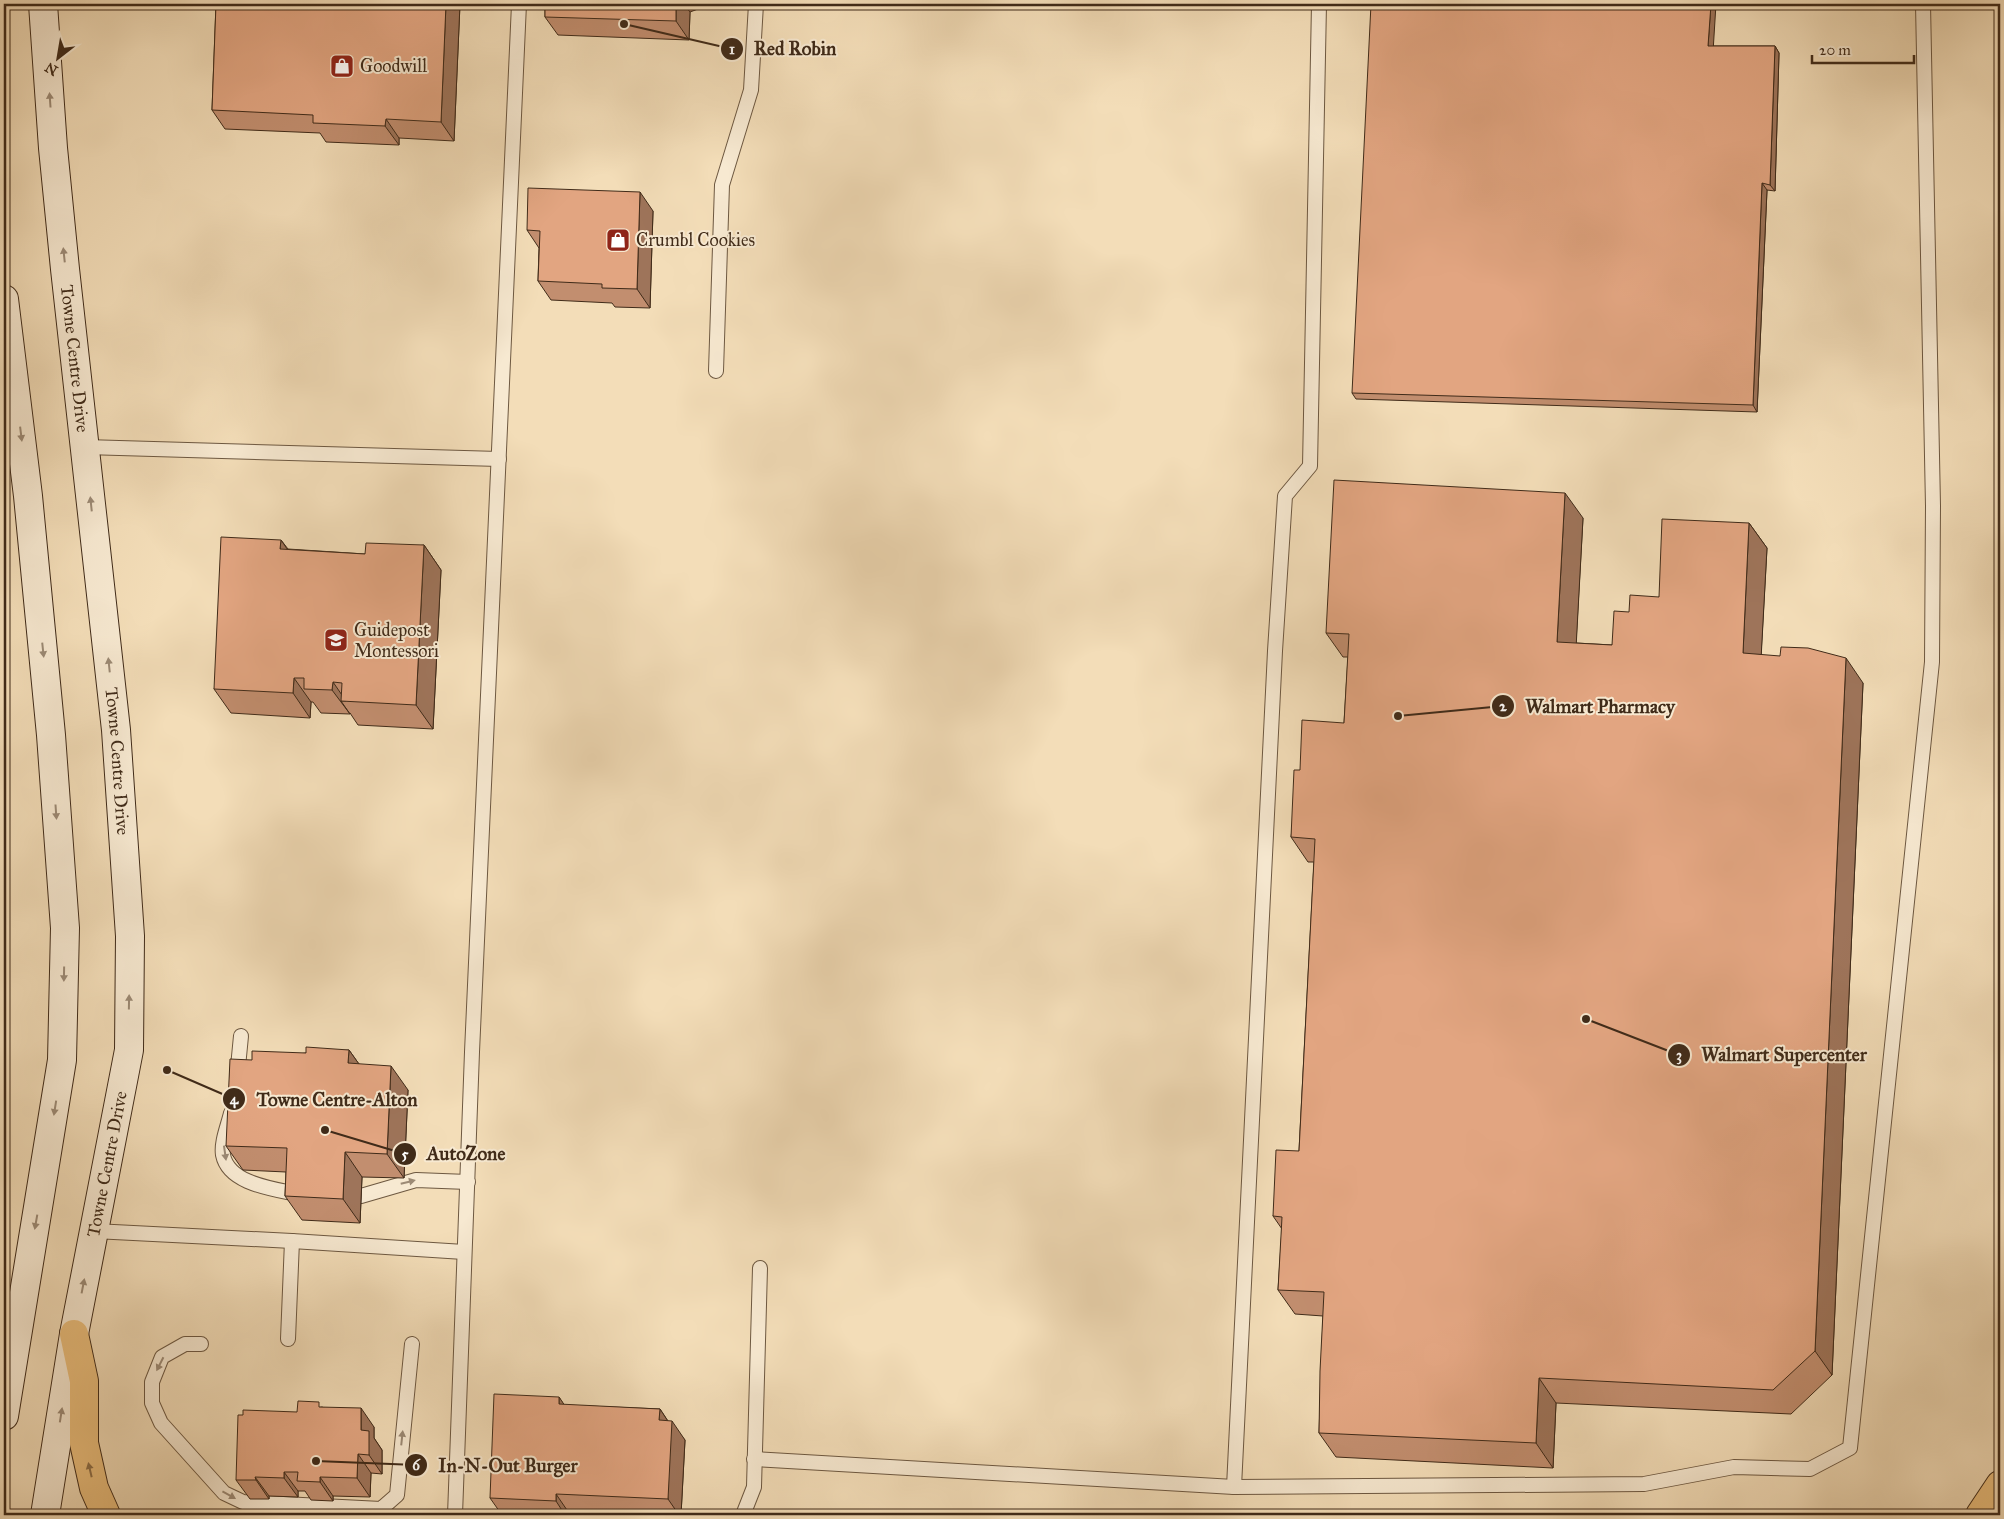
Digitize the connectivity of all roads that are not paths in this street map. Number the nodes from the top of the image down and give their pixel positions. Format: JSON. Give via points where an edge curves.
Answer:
{"nodes":[{"id":1,"x":43,"y":4,"type":"edge"},
{"id":2,"x":519,"y":4,"type":"edge"},
{"id":3,"x":756,"y":4,"type":"edge"},
{"id":4,"x":1319,"y":4,"type":"edge"},
{"id":5,"x":1923,"y":4,"type":"edge"},
{"id":6,"x":4,"y":299,"type":"edge"},
{"id":7,"x":716,"y":371,"type":"dead end"},
{"id":8,"x":85,"y":447,"type":"junction"},
{"id":9,"x":499,"y":459,"type":"junction"},
{"id":10,"x":241,"y":1036,"type":"dead end"},
{"id":11,"x":468,"y":1182,"type":"junction"},
{"id":12,"x":303,"y":1196,"type":"edge"},
{"id":13,"x":361,"y":1196,"type":"dead end"},
{"id":14,"x":94,"y":1231,"type":"junction"},
{"id":15,"x":292,"y":1240,"type":"junction"},
{"id":16,"x":464,"y":1252,"type":"junction"},
{"id":17,"x":760,"y":1268,"type":"dead end"},
{"id":18,"x":74,"y":1334,"type":"junction"},
{"id":19,"x":288,"y":1338,"type":"dead end"},
{"id":20,"x":200,"y":1344,"type":"dead end"},
{"id":21,"x":412,"y":1344,"type":"dead end"},
{"id":22,"x":4,"y":1416,"type":"edge"},
{"id":23,"x":754,"y":1459,"type":"junction"},
{"id":24,"x":2000,"y":1484,"type":"edge"},
{"id":25,"x":1234,"y":1487,"type":"junction"},
{"id":26,"x":45,"y":1515,"type":"edge"},
{"id":27,"x":106,"y":1515,"type":"edge"},
{"id":28,"x":455,"y":1515,"type":"edge"},
{"id":29,"x":744,"y":1515,"type":"edge"},
{"id":30,"x":1980,"y":1515,"type":"edge"}],
"edges":[{"from":8,"to":1,"type":"main road","name":"Towne Centre Drive","one_way":true,"via":[[55,167]]},
{"from":2,"to":9,"type":"lane"},
{"from":3,"to":7,"type":"lane","via":[[751,90],[722,185]]},
{"from":4,"to":25,"type":"lane","via":[[1310,466],[1285,496],[1283,514]]},
{"from":5,"to":25,"type":"lane","via":[[1933,496],[1932,662],[1850,1448],[1810,1469],[1734,1467],[1644,1484]]},
{"from":6,"to":22,"type":"main road","one_way":true,"via":[[28,496],[51,735],[65,928],[62,1060]]},
{"from":8,"to":9,"type":"lane"},
{"from":14,"to":8,"type":"main road","name":"Towne Centre Drive","one_way":true,"via":[[129,1050],[130,936],[116,730]]},
{"from":9,"to":11,"type":"lane"},
{"from":10,"to":12,"type":"lane","one_way":true,"via":[[235,1096],[224,1142],[224,1155],[230,1171],[242,1180]]},
{"from":13,"to":11,"type":"lane","one_way":true,"via":[[416,1180]]},
{"from":11,"to":16,"type":"lane"},
{"from":14,"to":15,"type":"lane"},
{"from":18,"to":14,"type":"main road","name":"Towne Centre Drive","one_way":true},
{"from":15,"to":16,"type":"lane"},
{"from":15,"to":19,"type":"lane"},
{"from":16,"to":28,"type":"lane"},
{"from":17,"to":23,"type":"lane"},
{"from":26,"to":18,"type":"main road","name":"Towne Centre Drive","one_way":true},
{"from":27,"to":18,"type":"main road","one_way":true,"via":[[94,1488],[84,1443],[84,1381]]},
{"from":20,"to":21,"type":"lane","one_way":true,"via":[[185,1344],[162,1357],[152,1382],[152,1403],[160,1424],[224,1494],[243,1502],[381,1509],[397,1495]]},
{"from":23,"to":25,"type":"lane"},
{"from":23,"to":29,"type":"lane","via":[[754,1487]]},
{"from":24,"to":30,"type":"main road"}]}
